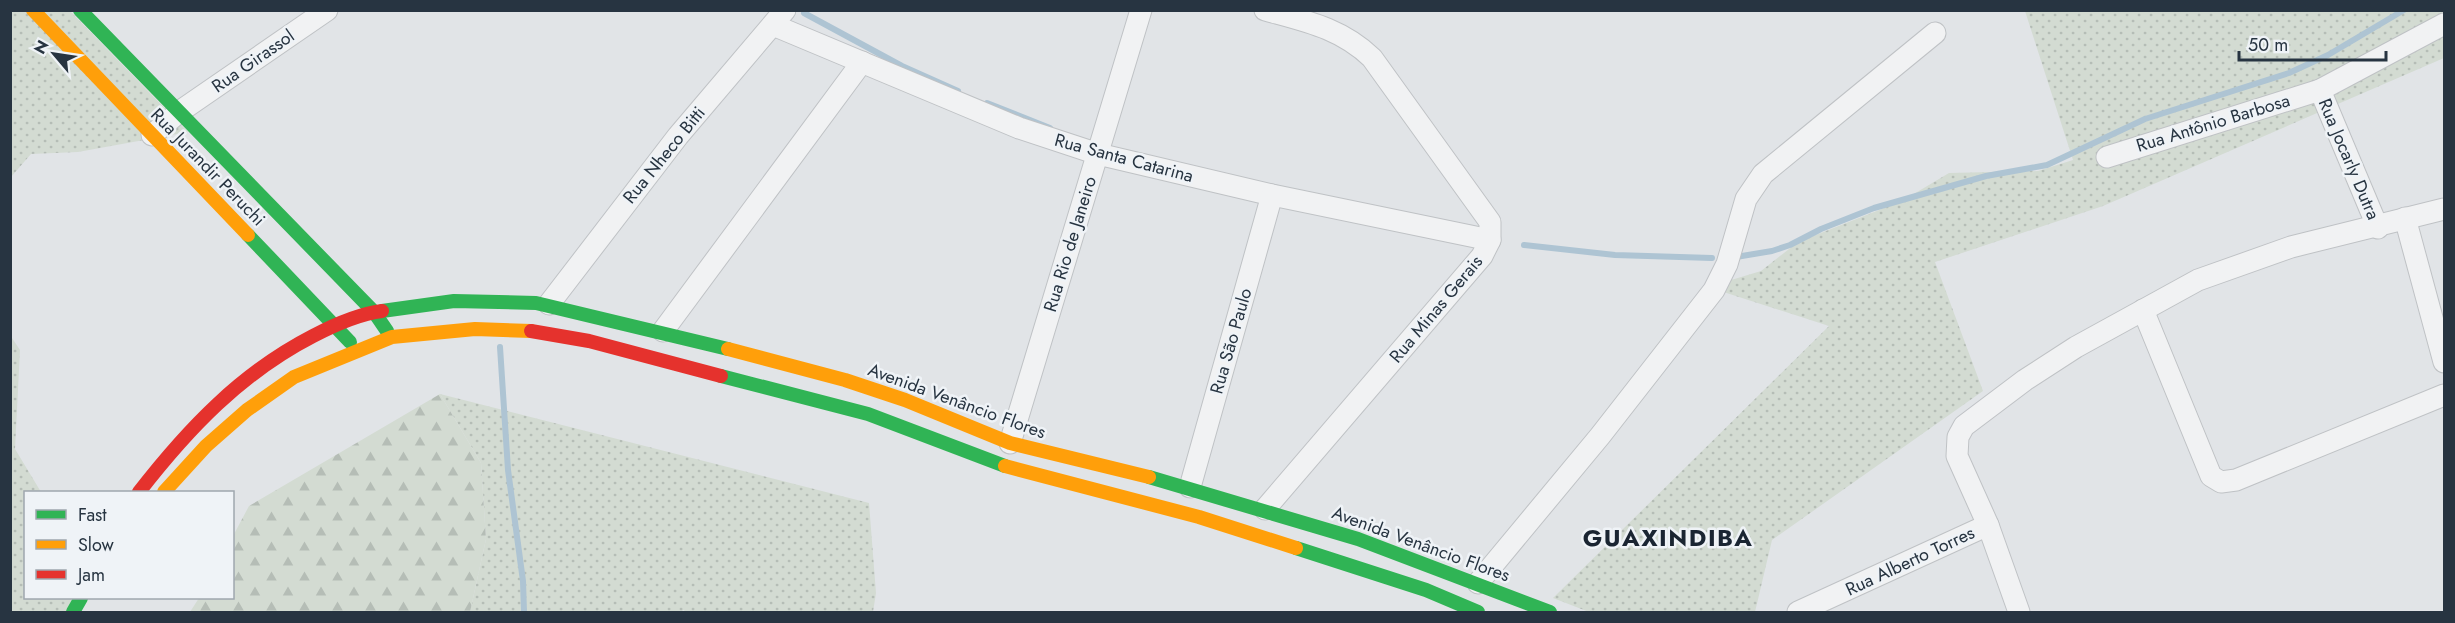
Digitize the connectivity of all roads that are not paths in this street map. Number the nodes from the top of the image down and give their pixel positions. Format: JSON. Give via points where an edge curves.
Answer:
{"nodes":[{"id":1,"x":33,"y":10,"type":"edge"},
{"id":2,"x":80,"y":10,"type":"edge"},
{"id":3,"x":327,"y":10,"type":"edge"},
{"id":4,"x":1141,"y":10,"type":"edge"},
{"id":5,"x":1265,"y":10,"type":"edge"},
{"id":6,"x":779,"y":18,"type":"edge"},
{"id":7,"x":2445,"y":24,"type":"edge"},
{"id":8,"x":1935,"y":33,"type":"dead end"},
{"id":9,"x":862,"y":62,"type":"junction"},
{"id":10,"x":2320,"y":90,"type":"junction"},
{"id":11,"x":179,"y":112,"type":"junction"},
{"id":12,"x":152,"y":135,"type":"junction"},
{"id":13,"x":1098,"y":154,"type":"junction"},
{"id":14,"x":2107,"y":157,"type":"dead end"},
{"id":15,"x":1272,"y":195,"type":"junction"},
{"id":16,"x":2445,"y":209,"type":"edge"},
{"id":17,"x":2405,"y":218,"type":"junction"},
{"id":18,"x":2378,"y":228,"type":"junction"},
{"id":19,"x":1490,"y":240,"type":"junction"},
{"id":20,"x":549,"y":304,"type":"junction"},
{"id":21,"x":2143,"y":310,"type":"junction"},
{"id":22,"x":374,"y":312,"type":"junction"},
{"id":23,"x":335,"y":325,"type":"junction"},
{"id":24,"x":663,"y":331,"type":"junction"},
{"id":25,"x":392,"y":337,"type":"junction"},
{"id":26,"x":356,"y":350,"type":"junction"},
{"id":27,"x":2445,"y":362,"type":"edge"},
{"id":28,"x":2445,"y":395,"type":"edge"},
{"id":29,"x":1010,"y":443,"type":"junction"},
{"id":30,"x":1190,"y":488,"type":"junction"},
{"id":31,"x":141,"y":491,"type":"edge"},
{"id":32,"x":165,"y":491,"type":"edge"},
{"id":33,"x":1265,"y":509,"type":"junction"},
{"id":34,"x":1988,"y":525,"type":"junction"},
{"id":35,"x":1478,"y":582,"type":"junction"},
{"id":36,"x":1478,"y":612,"type":"edge"},
{"id":37,"x":1551,"y":612,"type":"edge"},
{"id":38,"x":1798,"y":612,"type":"edge"},
{"id":39,"x":2019,"y":612,"type":"edge"}],
"edges":[{"from":1,"to":12,"type":"main road","name":"Rua Jurandir Peruchi"},
{"from":2,"to":11,"type":"main road","name":"Rua Jurandir Peruchi"},
{"from":3,"to":11,"type":"street","name":"Rua Girassol"},
{"from":4,"to":13,"type":"street","name":"Rua Rio de Janeiro"},
{"from":5,"to":19,"type":"street","name":"Rua Minas Gerais","via":[[1342,34],[1372,58],[1490,222]]},
{"from":6,"to":9,"type":"street","name":"Rua Santa Catarina"},
{"from":6,"to":20,"type":"street","name":"Rua Nheco Bitti","via":[[678,136]]},
{"from":7,"to":10,"type":"street","name":"Rua Antônio Barbosa"},
{"from":8,"to":35,"type":"street","via":[[1763,174],[1746,199],[1727,264],[1710,296]]},
{"from":9,"to":13,"type":"street","name":"Rua Santa Catarina","via":[[1019,128]]},
{"from":9,"to":24,"type":"street"},
{"from":10,"to":14,"type":"street","name":"Rua Antônio Barbosa"},
{"from":10,"to":18,"type":"street","name":"Rua Jocarly Dutra"},
{"from":11,"to":12,"type":"street","name":"Rua Girassol"},
{"from":11,"to":22,"type":"main road","name":"Rua Jurandir Peruchi"},
{"from":12,"to":23,"type":"main road","name":"Rua Jurandir Peruchi"},
{"from":13,"to":15,"type":"street","name":"Rua Santa Catarina"},
{"from":13,"to":29,"type":"street","name":"Rua Rio de Janeiro"},
{"from":15,"to":19,"type":"street","name":"Rua Santa Catarina"},
{"from":15,"to":30,"type":"street","name":"Rua São Paulo"},
{"from":16,"to":17,"type":"street"},
{"from":17,"to":18,"type":"street"},
{"from":17,"to":27,"type":"street"},
{"from":18,"to":21,"type":"street","via":[[2249,260],[2198,280]]},
{"from":19,"to":33,"type":"street","name":"Rua Minas Gerais","via":[[1454,291]]},
{"from":20,"to":22,"type":"main road","name":"Avenida Venâncio Flores","via":[[454,301]]},
{"from":20,"to":24,"type":"main road","name":"Avenida Venâncio Flores"},
{"from":21,"to":28,"type":"street","via":[[2211,476],[2222,482],[2236,480]]},
{"from":21,"to":34,"type":"street","via":[[2025,380],[1964,426],[1958,437],[1957,456]]},
{"from":22,"to":23,"type":"main road","name":"Avenida Venâncio Flores"},
{"from":22,"to":25,"type":"main road","name":"Rua Jurandir Peruchi"},
{"from":23,"to":26,"type":"main road","name":"Rua Jurandir Peruchi"},
{"from":23,"to":31,"type":"main road","name":"Avenida Venâncio Flores","via":[[290,348],[240,383],[183,436]]},
{"from":24,"to":29,"type":"main road","name":"Avenida Venâncio Flores","via":[[874,389]]},
{"from":25,"to":26,"type":"main road"},
{"from":25,"to":36,"type":"main road","via":[[468,329],[531,331],[661,359],[868,414],[991,462],[1199,517],[1426,590]]},
{"from":26,"to":32,"type":"main road","via":[[294,377],[247,410],[206,446]]},
{"from":29,"to":30,"type":"main road","name":"Avenida Venâncio Flores"},
{"from":30,"to":33,"type":"main road","name":"Avenida Venâncio Flores"},
{"from":33,"to":35,"type":"main road","name":"Avenida Venâncio Flores"},
{"from":34,"to":38,"type":"street","name":"Rua Alberto Torres"},
{"from":34,"to":39,"type":"street"},
{"from":35,"to":37,"type":"main road","name":"Avenida Venâncio Flores"}]}
